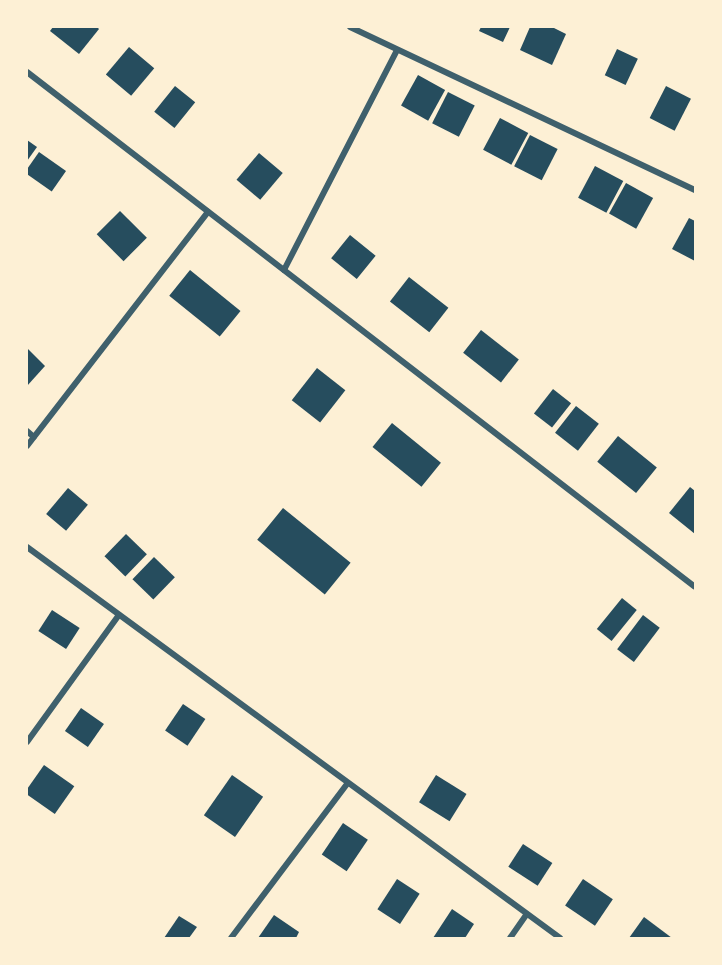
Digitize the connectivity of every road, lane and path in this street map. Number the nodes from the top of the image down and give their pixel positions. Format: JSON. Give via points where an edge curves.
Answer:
{"nodes":[{"id":1,"x":350,"y":27,"type":"edge"},
{"id":2,"x":397,"y":50,"type":"junction"},
{"id":3,"x":27,"y":72,"type":"edge"},
{"id":4,"x":695,"y":190,"type":"edge"},
{"id":5,"x":208,"y":212,"type":"junction"},
{"id":6,"x":284,"y":270,"type":"junction"},
{"id":7,"x":27,"y":431,"type":"edge"},
{"id":8,"x":34,"y":437,"type":"junction"},
{"id":9,"x":27,"y":446,"type":"edge"},
{"id":10,"x":27,"y":547,"type":"edge"},
{"id":11,"x":695,"y":587,"type":"edge"},
{"id":12,"x":119,"y":615,"type":"junction"},
{"id":13,"x":27,"y":742,"type":"edge"},
{"id":14,"x":348,"y":783,"type":"junction"},
{"id":15,"x":527,"y":914,"type":"junction"},
{"id":16,"x":231,"y":938,"type":"edge"},
{"id":17,"x":510,"y":938,"type":"edge"},
{"id":18,"x":560,"y":938,"type":"edge"}],
"edges":[{"from":1,"to":2,"type":"street"},
{"from":2,"to":4,"type":"street"},
{"from":2,"to":6,"type":"street"},
{"from":3,"to":5,"type":"street"},
{"from":5,"to":6,"type":"street"},
{"from":5,"to":8,"type":"street"},
{"from":6,"to":11,"type":"street"},
{"from":7,"to":8,"type":"street"},
{"from":8,"to":9,"type":"street"},
{"from":10,"to":12,"type":"street"},
{"from":12,"to":13,"type":"street"},
{"from":12,"to":14,"type":"street"},
{"from":14,"to":15,"type":"street"},
{"from":14,"to":16,"type":"street"},
{"from":15,"to":17,"type":"street"},
{"from":15,"to":18,"type":"street"}]}
